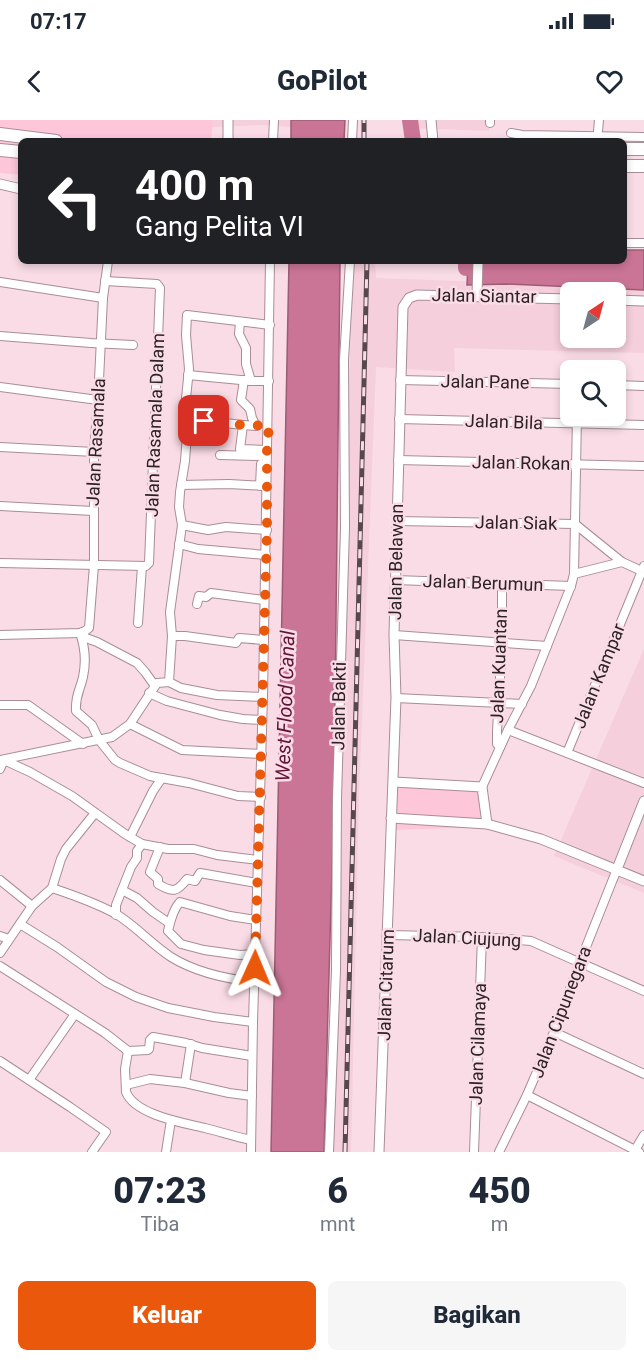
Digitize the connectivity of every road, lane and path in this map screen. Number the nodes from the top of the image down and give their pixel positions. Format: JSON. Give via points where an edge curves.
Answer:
{"nodes":[{"id":1,"x":228,"y":120,"type":"edge"},
{"id":2,"x":274,"y":120,"type":"edge"},
{"id":3,"x":353,"y":120,"type":"edge"},
{"id":4,"x":431,"y":120,"type":"edge"},
{"id":5,"x":599,"y":120,"type":"edge"},
{"id":6,"x":598,"y":131,"type":"dead end"},
{"id":7,"x":511,"y":133,"type":"dead end"},
{"id":8,"x":0,"y":134,"type":"edge"},
{"id":9,"x":228,"y":137,"type":"edge"},
{"id":10,"x":644,"y":137,"type":"edge"},
{"id":11,"x":32,"y":138,"type":"edge"},
{"id":12,"x":273,"y":138,"type":"edge"},
{"id":13,"x":352,"y":138,"type":"edge"},
{"id":14,"x":433,"y":138,"type":"edge"},
{"id":15,"x":627,"y":148,"type":"edge"},
{"id":16,"x":644,"y":149,"type":"edge"},
{"id":17,"x":0,"y":150,"type":"edge"},
{"id":18,"x":18,"y":152,"type":"edge"},
{"id":19,"x":627,"y":166,"type":"edge"},
{"id":20,"x":644,"y":166,"type":"edge"},
{"id":21,"x":0,"y":184,"type":"edge"},
{"id":22,"x":18,"y":188,"type":"edge"},
{"id":23,"x":627,"y":243,"type":"edge"},
{"id":24,"x":644,"y":243,"type":"edge"},
{"id":25,"x":108,"y":264,"type":"edge"},
{"id":26,"x":270,"y":264,"type":"edge"},
{"id":27,"x":350,"y":264,"type":"edge"},
{"id":28,"x":478,"y":264,"type":"edge"},
{"id":29,"x":105,"y":281,"type":"junction"},
{"id":30,"x":0,"y":282,"type":"edge"},
{"id":31,"x":477,"y":294,"type":"junction"},
{"id":32,"x":103,"y":298,"type":"junction"},
{"id":33,"x":560,"y":298,"type":"edge"},
{"id":34,"x":626,"y":300,"type":"edge"},
{"id":35,"x":644,"y":301,"type":"edge"},
{"id":36,"x":403,"y":307,"type":"joint"},
{"id":37,"x":240,"y":322,"type":"junction"},
{"id":38,"x":270,"y":325,"type":"junction"},
{"id":39,"x":0,"y":336,"type":"edge"},
{"id":40,"x":100,"y":343,"type":"junction"},
{"id":41,"x":132,"y":345,"type":"dead end"},
{"id":42,"x":188,"y":375,"type":"junction"},
{"id":43,"x":400,"y":380,"type":"junction"},
{"id":44,"x":247,"y":381,"type":"junction"},
{"id":45,"x":268,"y":381,"type":"junction"},
{"id":46,"x":560,"y":384,"type":"edge"},
{"id":47,"x":626,"y":385,"type":"edge"},
{"id":48,"x":644,"y":386,"type":"edge"},
{"id":49,"x":0,"y":387,"type":"edge"},
{"id":50,"x":98,"y":400,"type":"junction"},
{"id":51,"x":188,"y":419,"type":"junction"},
{"id":52,"x":399,"y":419,"type":"junction"},
{"id":53,"x":560,"y":420,"type":"edge"},
{"id":54,"x":626,"y":424,"type":"edge"},
{"id":55,"x":243,"y":425,"type":"junction"},
{"id":56,"x":644,"y":425,"type":"edge"},
{"id":57,"x":256,"y":426,"type":"junction"},
{"id":58,"x":269,"y":426,"type":"junction"},
{"id":59,"x":577,"y":426,"type":"edge"},
{"id":60,"x":0,"y":447,"type":"edge"},
{"id":61,"x":94,"y":452,"type":"junction"},
{"id":62,"x":263,"y":452,"type":"junction"},
{"id":63,"x":220,"y":455,"type":"dead end"},
{"id":64,"x":398,"y":460,"type":"junction"},
{"id":65,"x":576,"y":465,"type":"junction"},
{"id":66,"x":644,"y":466,"type":"edge"},
{"id":67,"x":181,"y":484,"type":"junction"},
{"id":68,"x":263,"y":486,"type":"junction"},
{"id":69,"x":0,"y":506,"type":"edge"},
{"id":70,"x":93,"y":511,"type":"junction"},
{"id":71,"x":397,"y":521,"type":"junction"},
{"id":72,"x":575,"y":524,"type":"junction"},
{"id":73,"x":182,"y":525,"type":"junction"},
{"id":74,"x":267,"y":530,"type":"junction"},
{"id":75,"x":179,"y":544,"type":"junction"},
{"id":76,"x":266,"y":555,"type":"junction"},
{"id":77,"x":622,"y":562,"type":"junction"},
{"id":78,"x":0,"y":563,"type":"edge"},
{"id":79,"x":94,"y":565,"type":"junction"},
{"id":80,"x":142,"y":566,"type":"junction"},
{"id":81,"x":643,"y":570,"type":"edge"},
{"id":82,"x":574,"y":574,"type":"junction"},
{"id":83,"x":395,"y":580,"type":"junction"},
{"id":84,"x":502,"y":584,"type":"junction"},
{"id":85,"x":571,"y":586,"type":"junction"},
{"id":86,"x":264,"y":600,"type":"junction"},
{"id":87,"x":197,"y":604,"type":"dead end"},
{"id":88,"x":138,"y":624,"type":"dead end"},
{"id":89,"x":81,"y":633,"type":"junction"},
{"id":90,"x":0,"y":635,"type":"edge"},
{"id":91,"x":394,"y":635,"type":"junction"},
{"id":92,"x":172,"y":636,"type":"junction"},
{"id":93,"x":264,"y":640,"type":"junction"},
{"id":94,"x":502,"y":642,"type":"junction"},
{"id":95,"x":547,"y":646,"type":"junction"},
{"id":96,"x":169,"y":682,"type":"junction"},
{"id":97,"x":152,"y":689,"type":"junction"},
{"id":98,"x":263,"y":697,"type":"junction"},
{"id":99,"x":396,"y":698,"type":"junction"},
{"id":100,"x":499,"y":702,"type":"junction"},
{"id":101,"x":522,"y":704,"type":"junction"},
{"id":102,"x":0,"y":705,"type":"edge"},
{"id":103,"x":262,"y":720,"type":"junction"},
{"id":104,"x":130,"y":724,"type":"junction"},
{"id":105,"x":508,"y":730,"type":"junction"},
{"id":106,"x":99,"y":740,"type":"junction"},
{"id":107,"x":83,"y":744,"type":"junction"},
{"id":108,"x":500,"y":747,"type":"junction"},
{"id":109,"x":567,"y":753,"type":"junction"},
{"id":110,"x":262,"y":754,"type":"junction"},
{"id":111,"x":2,"y":760,"type":"edge"},
{"id":112,"x":0,"y":769,"type":"edge"},
{"id":113,"x":162,"y":778,"type":"junction"},
{"id":114,"x":394,"y":782,"type":"junction"},
{"id":115,"x":644,"y":783,"type":"edge"},
{"id":116,"x":482,"y":787,"type":"junction"},
{"id":117,"x":261,"y":797,"type":"junction"},
{"id":118,"x":644,"y":801,"type":"edge"},
{"id":119,"x":95,"y":813,"type":"junction"},
{"id":120,"x":391,"y":818,"type":"junction"},
{"id":121,"x":487,"y":824,"type":"junction"},
{"id":122,"x":130,"y":837,"type":"junction"},
{"id":123,"x":142,"y":844,"type":"junction"},
{"id":124,"x":160,"y":847,"type":"junction"},
{"id":125,"x":258,"y":860,"type":"junction"},
{"id":126,"x":617,"y":869,"type":"junction"},
{"id":127,"x":0,"y":880,"type":"edge"},
{"id":128,"x":644,"y":881,"type":"edge"},
{"id":129,"x":257,"y":883,"type":"junction"},
{"id":130,"x":52,"y":888,"type":"junction"},
{"id":131,"x":122,"y":890,"type":"junction"},
{"id":132,"x":32,"y":906,"type":"junction"},
{"id":133,"x":116,"y":915,"type":"junction"},
{"id":134,"x":256,"y":920,"type":"junction"},
{"id":135,"x":170,"y":923,"type":"junction"},
{"id":136,"x":20,"y":924,"type":"junction"},
{"id":137,"x":387,"y":935,"type":"junction"},
{"id":138,"x":0,"y":936,"type":"edge"},
{"id":139,"x":482,"y":937,"type":"junction"},
{"id":140,"x":9,"y":939,"type":"junction"},
{"id":141,"x":0,"y":953,"type":"edge"},
{"id":142,"x":256,"y":954,"type":"junction"},
{"id":143,"x":580,"y":962,"type":"junction"},
{"id":144,"x":0,"y":966,"type":"edge"},
{"id":145,"x":255,"y":982,"type":"junction"},
{"id":146,"x":644,"y":991,"type":"edge"},
{"id":147,"x":75,"y":1014,"type":"junction"},
{"id":148,"x":253,"y":1022,"type":"junction"},
{"id":149,"x":554,"y":1032,"type":"junction"},
{"id":150,"x":191,"y":1044,"type":"junction"},
{"id":151,"x":128,"y":1051,"type":"junction"},
{"id":152,"x":252,"y":1056,"type":"junction"},
{"id":153,"x":0,"y":1061,"type":"edge"},
{"id":154,"x":644,"y":1074,"type":"edge"},
{"id":155,"x":29,"y":1080,"type":"junction"},
{"id":156,"x":185,"y":1083,"type":"junction"},
{"id":157,"x":126,"y":1085,"type":"junction"},
{"id":158,"x":528,"y":1095,"type":"junction"},
{"id":159,"x":252,"y":1096,"type":"junction"},
{"id":160,"x":171,"y":1120,"type":"junction"},
{"id":161,"x":644,"y":1135,"type":"edge"},
{"id":162,"x":251,"y":1140,"type":"junction"},
{"id":163,"x":637,"y":1151,"type":"edge"},
{"id":164,"x":92,"y":1152,"type":"edge"},
{"id":165,"x":166,"y":1152,"type":"edge"},
{"id":166,"x":251,"y":1152,"type":"edge"},
{"id":167,"x":329,"y":1152,"type":"edge"},
{"id":168,"x":379,"y":1152,"type":"edge"},
{"id":169,"x":474,"y":1152,"type":"edge"},
{"id":170,"x":499,"y":1152,"type":"edge"}],
"edges":[{"from":1,"to":9,"type":"street"},
{"from":2,"to":12,"type":"street"},
{"from":3,"to":13,"type":"street"},
{"from":4,"to":14,"type":"street"},
{"from":5,"to":6,"type":"street"},
{"from":7,"to":10,"type":"street"},
{"from":8,"to":11,"type":"main road"},
{"from":15,"to":16,"type":"main road"},
{"from":17,"to":18,"type":"main road"},
{"from":19,"to":20,"type":"main road"},
{"from":21,"to":22,"type":"street"},
{"from":23,"to":24,"type":"street"},
{"from":25,"to":29,"type":"street","name":"Jalan Rasamala"},
{"from":26,"to":38,"type":"street"},
{"from":27,"to":167,"type":"street","name":"Jalan Bakti","via":[[344,360],[345,528]]},
{"from":28,"to":31,"type":"street"},
{"from":29,"to":32,"type":"street","name":"Jalan Rasamala"},
{"from":29,"to":80,"type":"street","name":"Jalan Rasamala Dalam","via":[[157,284],[160,288],[149,563]]},
{"from":30,"to":32,"type":"street"},
{"from":31,"to":33,"type":"street","name":"Jalan Siantar"},
{"from":31,"to":36,"type":"street","name":"Jalan Siantar","via":[[417,295]]},
{"from":32,"to":40,"type":"street","name":"Jalan Rasamala"},
{"from":34,"to":35,"type":"street"},
{"from":36,"to":43,"type":"street","name":"Jalan Belawan"},
{"from":37,"to":38,"type":"street"},
{"from":37,"to":42,"type":"street","via":[[187,315]]},
{"from":37,"to":44,"type":"street"},
{"from":38,"to":45,"type":"street"},
{"from":39,"to":40,"type":"street"},
{"from":40,"to":41,"type":"street"},
{"from":40,"to":50,"type":"street","name":"Jalan Rasamala"},
{"from":42,"to":44,"type":"street"},
{"from":42,"to":51,"type":"street","via":[[185,409],[193,411]]},
{"from":43,"to":46,"type":"street","name":"Jalan Pane"},
{"from":43,"to":52,"type":"street","name":"Jalan Belawan"},
{"from":44,"to":45,"type":"street"},
{"from":44,"to":57,"type":"street","via":[[242,400]]},
{"from":45,"to":58,"type":"street"},
{"from":47,"to":48,"type":"street"},
{"from":49,"to":50,"type":"street"},
{"from":50,"to":61,"type":"street","name":"Jalan Rasamala"},
{"from":51,"to":55,"type":"street"},
{"from":51,"to":67,"type":"street"},
{"from":52,"to":53,"type":"street","name":"Jalan Bila"},
{"from":52,"to":64,"type":"street","name":"Jalan Belawan"},
{"from":54,"to":56,"type":"street","name":"Jalan Bila"},
{"from":55,"to":57,"type":"street"},
{"from":55,"to":62,"type":"street","via":[[240,449]]},
{"from":57,"to":58,"type":"street"},
{"from":58,"to":62,"type":"street"},
{"from":59,"to":65,"type":"street"},
{"from":60,"to":61,"type":"street"},
{"from":61,"to":70,"type":"street","name":"Jalan Rasamala"},
{"from":62,"to":63,"type":"street"},
{"from":62,"to":68,"type":"street"},
{"from":64,"to":65,"type":"street","name":"Jalan Rokan"},
{"from":64,"to":71,"type":"street","name":"Jalan Belawan"},
{"from":65,"to":66,"type":"street","name":"Jalan Rokan"},
{"from":65,"to":72,"type":"street"},
{"from":67,"to":68,"type":"street"},
{"from":67,"to":73,"type":"street"},
{"from":68,"to":74,"type":"street"},
{"from":69,"to":70,"type":"street"},
{"from":70,"to":79,"type":"street","name":"Jalan Rasamala"},
{"from":71,"to":72,"type":"street","name":"Jalan Siak"},
{"from":71,"to":83,"type":"street","name":"Jalan Belawan"},
{"from":72,"to":77,"type":"street","name":"Jalan Siak"},
{"from":72,"to":82,"type":"street"},
{"from":73,"to":74,"type":"street","via":[[208,530]]},
{"from":73,"to":75,"type":"street"},
{"from":74,"to":76,"type":"street"},
{"from":75,"to":76,"type":"street"},
{"from":75,"to":92,"type":"street","via":[[170,612]]},
{"from":76,"to":86,"type":"street"},
{"from":77,"to":81,"type":"street","name":"Jalan Siak"},
{"from":77,"to":82,"type":"street"},
{"from":78,"to":79,"type":"street"},
{"from":79,"to":80,"type":"street"},
{"from":79,"to":89,"type":"street","name":"Jalan Rasamala","via":[[90,623]]},
{"from":80,"to":88,"type":"street"},
{"from":81,"to":109,"type":"street","name":"Jalan Kampar"},
{"from":82,"to":85,"type":"street"},
{"from":83,"to":84,"type":"street","name":"Jalan Berumun"},
{"from":83,"to":91,"type":"street","name":"Jalan Belawan"},
{"from":84,"to":85,"type":"street","name":"Jalan Berumun"},
{"from":84,"to":94,"type":"street","name":"Jalan Kuantan"},
{"from":85,"to":95,"type":"street"},
{"from":86,"to":87,"type":"street","via":[[211,593],[199,596]]},
{"from":86,"to":93,"type":"street"},
{"from":89,"to":90,"type":"street"},
{"from":89,"to":97,"type":"street","via":[[136,663]]},
{"from":89,"to":106,"type":"street","via":[[83,677],[76,696],[76,711],[92,725]]},
{"from":91,"to":94,"type":"street"},
{"from":91,"to":99,"type":"street","name":"Jalan Belawan"},
{"from":92,"to":93,"type":"street","via":[[236,643],[239,638]]},
{"from":92,"to":96,"type":"street"},
{"from":93,"to":98,"type":"street"},
{"from":94,"to":95,"type":"street"},
{"from":94,"to":100,"type":"street","name":"Jalan Kuantan"},
{"from":95,"to":101,"type":"street"},
{"from":96,"to":97,"type":"street","via":[[158,682]]},
{"from":96,"to":98,"type":"street","via":[[218,695]]},
{"from":97,"to":103,"type":"street","via":[[166,701],[220,715]]},
{"from":97,"to":104,"type":"street"},
{"from":98,"to":103,"type":"street"},
{"from":99,"to":100,"type":"street"},
{"from":99,"to":114,"type":"street","name":"Jalan Belawan"},
{"from":100,"to":101,"type":"street"},
{"from":100,"to":108,"type":"street","name":"Jalan Kuantan"},
{"from":101,"to":105,"type":"street"},
{"from":102,"to":107,"type":"street","via":[[28,705]]},
{"from":103,"to":110,"type":"street"},
{"from":104,"to":106,"type":"street","via":[[112,737]]},
{"from":104,"to":110,"type":"street","via":[[182,750]]},
{"from":105,"to":108,"type":"street"},
{"from":105,"to":109,"type":"street"},
{"from":106,"to":107,"type":"street"},
{"from":106,"to":113,"type":"street","via":[[115,760]]},
{"from":107,"to":111,"type":"street"},
{"from":108,"to":116,"type":"street"},
{"from":109,"to":115,"type":"street"},
{"from":110,"to":117,"type":"street"},
{"from":111,"to":112,"type":"street"},
{"from":111,"to":119,"type":"street","via":[[54,785]]},
{"from":113,"to":117,"type":"street","via":[[238,796]]},
{"from":113,"to":122,"type":"street"},
{"from":114,"to":116,"type":"street"},
{"from":114,"to":120,"type":"street","name":"Jalan Belawan"},
{"from":116,"to":121,"type":"street"},
{"from":117,"to":125,"type":"street"},
{"from":118,"to":126,"type":"street"},
{"from":119,"to":122,"type":"street"},
{"from":119,"to":130,"type":"street","via":[[66,849]]},
{"from":120,"to":121,"type":"street"},
{"from":120,"to":137,"type":"street","name":"Jalan Citarum"},
{"from":121,"to":126,"type":"street","via":[[541,839]]},
{"from":122,"to":123,"type":"street"},
{"from":123,"to":124,"type":"street"},
{"from":123,"to":131,"type":"street"},
{"from":124,"to":125,"type":"street"},
{"from":124,"to":129,"type":"street","via":[[150,872],[168,890],[180,888],[200,873]]},
{"from":125,"to":129,"type":"street"},
{"from":126,"to":128,"type":"street"},
{"from":126,"to":143,"type":"street","name":"Jalan Cipunegara"},
{"from":127,"to":132,"type":"street"},
{"from":129,"to":134,"type":"street"},
{"from":130,"to":132,"type":"street"},
{"from":130,"to":133,"type":"street"},
{"from":131,"to":133,"type":"street"},
{"from":131,"to":135,"type":"street"},
{"from":132,"to":136,"type":"street"},
{"from":133,"to":145,"type":"street","via":[[171,957],[219,976]]},
{"from":134,"to":135,"type":"street","via":[[180,902]]},
{"from":134,"to":142,"type":"street"},
{"from":135,"to":142,"type":"street","via":[[169,933],[182,944],[224,954]]},
{"from":136,"to":140,"type":"street"},
{"from":136,"to":148,"type":"street","via":[[106,982],[136,997],[168,1008]]},
{"from":137,"to":139,"type":"street","name":"Jalan Ciujung"},
{"from":137,"to":168,"type":"street","name":"Jalan Citarum"},
{"from":138,"to":140,"type":"street"},
{"from":139,"to":143,"type":"street","name":"Jalan Ciujung","via":[[531,941]]},
{"from":139,"to":169,"type":"street","name":"Jalan Cilamaya"},
{"from":140,"to":141,"type":"street"},
{"from":142,"to":145,"type":"street"},
{"from":143,"to":146,"type":"street","name":"Jalan Ciujung"},
{"from":143,"to":149,"type":"street","name":"Jalan Cipunegara"},
{"from":144,"to":147,"type":"street"},
{"from":145,"to":148,"type":"street"},
{"from":147,"to":151,"type":"street"},
{"from":147,"to":155,"type":"street"},
{"from":148,"to":152,"type":"street"},
{"from":149,"to":154,"type":"street"},
{"from":149,"to":158,"type":"street","name":"Jalan Cipunegara"},
{"from":150,"to":151,"type":"street","via":[[153,1037],[148,1050]]},
{"from":150,"to":152,"type":"street"},
{"from":150,"to":156,"type":"street"},
{"from":151,"to":157,"type":"street"},
{"from":152,"to":159,"type":"street"},
{"from":153,"to":155,"type":"street"},
{"from":155,"to":164,"type":"street","via":[[106,1132]]},
{"from":156,"to":157,"type":"street","via":[[150,1079]]},
{"from":156,"to":159,"type":"street"},
{"from":157,"to":160,"type":"street","via":[[127,1096],[133,1103]]},
{"from":158,"to":163,"type":"street"},
{"from":158,"to":170,"type":"street","name":"Jalan Cipunegara"},
{"from":159,"to":162,"type":"street"},
{"from":160,"to":162,"type":"street"},
{"from":160,"to":165,"type":"street"},
{"from":161,"to":163,"type":"street"},
{"from":162,"to":166,"type":"street"}]}
